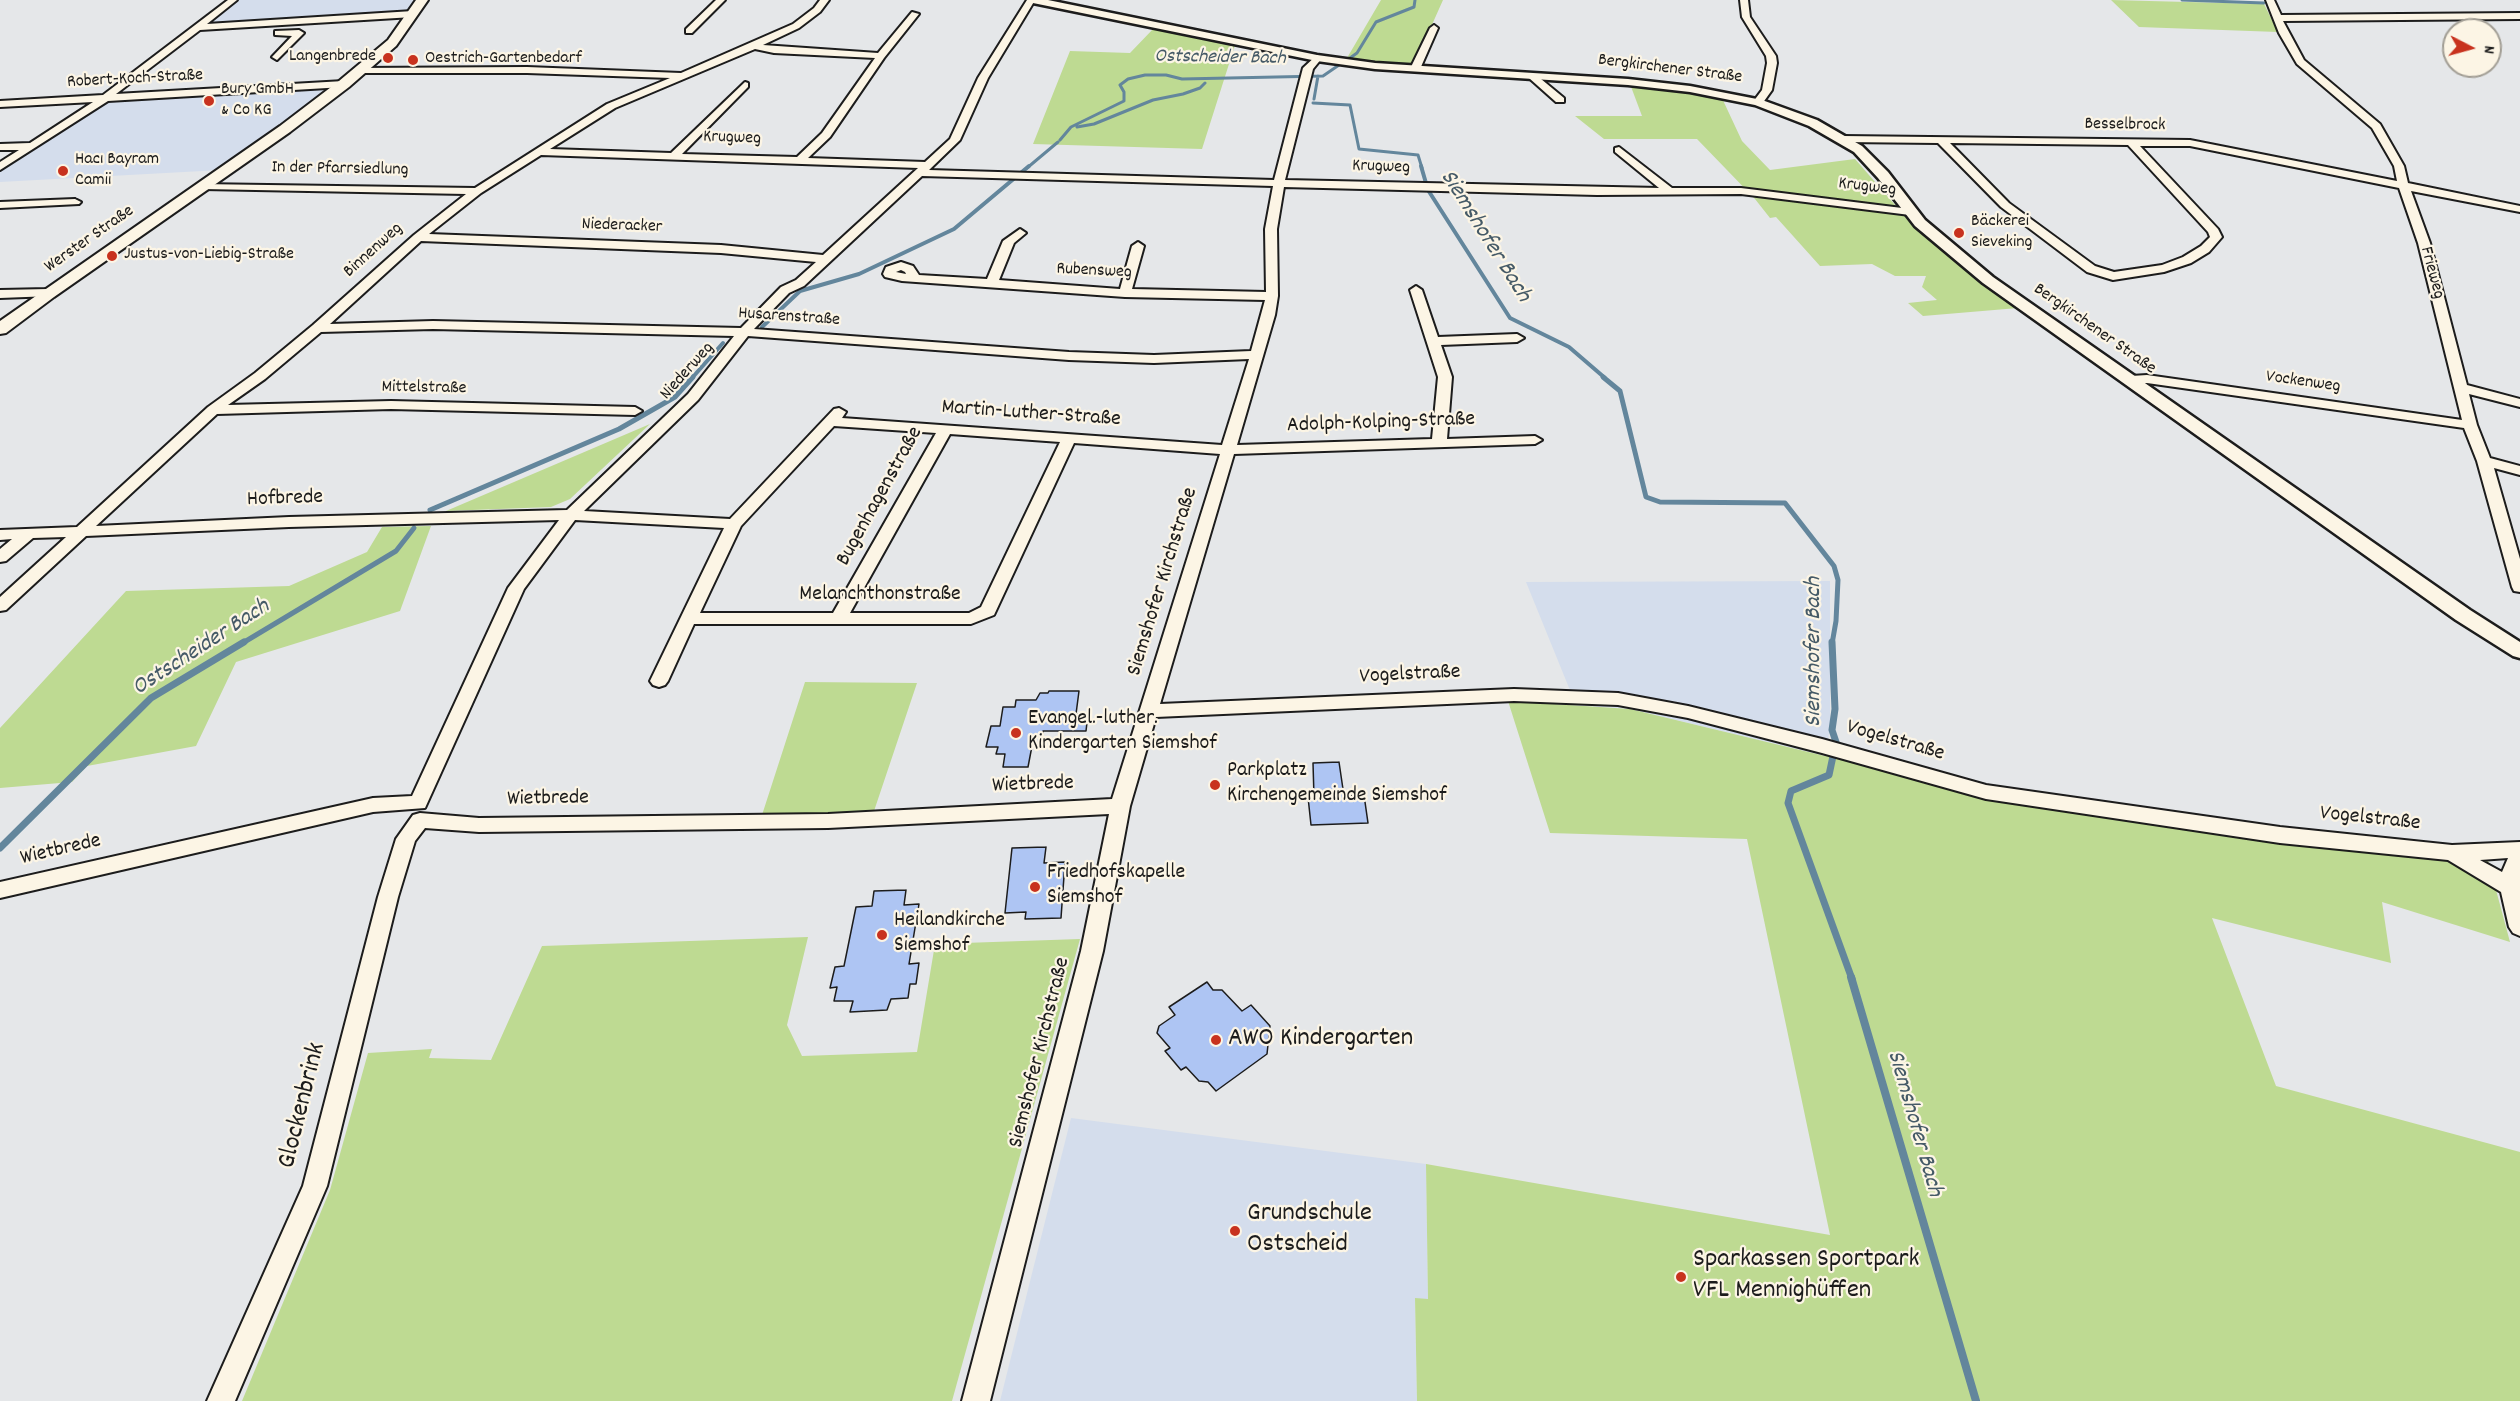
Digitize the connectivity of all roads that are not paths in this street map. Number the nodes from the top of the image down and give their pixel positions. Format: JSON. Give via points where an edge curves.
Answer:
{"nodes":[{"id":1,"x":233,"y":0,"type":"edge"},
{"id":2,"x":422,"y":0,"type":"edge"},
{"id":3,"x":721,"y":0,"type":"edge"},
{"id":4,"x":825,"y":0,"type":"edge"},
{"id":5,"x":1032,"y":0,"type":"edge"},
{"id":6,"x":1744,"y":0,"type":"edge"},
{"id":7,"x":2270,"y":0,"type":"edge"},
{"id":8,"x":413,"y":14,"type":"junction"},
{"id":9,"x":915,"y":14,"type":"dead end"},
{"id":10,"x":2520,"y":16,"type":"edge"},
{"id":11,"x":2277,"y":18,"type":"junction"},
{"id":12,"x":200,"y":27,"type":"junction"},
{"id":13,"x":1434,"y":28,"type":"dead end"},
{"id":14,"x":689,"y":31,"type":"dead end"},
{"id":15,"x":272,"y":33,"type":"dead end"},
{"id":16,"x":206,"y":38,"type":"dead end"},
{"id":17,"x":183,"y":39,"type":"junction"},
{"id":18,"x":754,"y":46,"type":"junction"},
{"id":19,"x":881,"y":56,"type":"junction"},
{"id":20,"x":277,"y":57,"type":"dead end"},
{"id":21,"x":1317,"y":58,"type":"junction"},
{"id":22,"x":1415,"y":69,"type":"junction"},
{"id":23,"x":361,"y":70,"type":"junction"},
{"id":24,"x":685,"y":75,"type":"junction"},
{"id":25,"x":1532,"y":76,"type":"junction"},
{"id":26,"x":344,"y":84,"type":"junction"},
{"id":27,"x":745,"y":85,"type":"dead end"},
{"id":28,"x":105,"y":98,"type":"junction"},
{"id":29,"x":1560,"y":100,"type":"dead end"},
{"id":30,"x":1758,"y":102,"type":"junction"},
{"id":31,"x":0,"y":104,"type":"edge"},
{"id":32,"x":1844,"y":139,"type":"junction"},
{"id":33,"x":1941,"y":140,"type":"junction"},
{"id":34,"x":2131,"y":142,"type":"junction"},
{"id":35,"x":31,"y":146,"type":"junction"},
{"id":36,"x":0,"y":147,"type":"edge"},
{"id":37,"x":1619,"y":150,"type":"dead end"},
{"id":38,"x":536,"y":152,"type":"junction"},
{"id":39,"x":674,"y":156,"type":"junction"},
{"id":40,"x":801,"y":159,"type":"junction"},
{"id":41,"x":0,"y":167,"type":"edge"},
{"id":42,"x":924,"y":169,"type":"junction"},
{"id":43,"x":1279,"y":183,"type":"junction"},
{"id":44,"x":2403,"y":184,"type":"junction"},
{"id":45,"x":203,"y":186,"type":"junction"},
{"id":46,"x":477,"y":190,"type":"junction"},
{"id":47,"x":1670,"y":192,"type":"junction"},
{"id":48,"x":75,"y":202,"type":"dead end"},
{"id":49,"x":0,"y":205,"type":"edge"},
{"id":50,"x":2520,"y":209,"type":"edge"},
{"id":51,"x":1910,"y":212,"type":"junction"},
{"id":52,"x":1020,"y":233,"type":"dead end"},
{"id":53,"x":418,"y":237,"type":"junction"},
{"id":54,"x":1138,"y":246,"type":"dead end"},
{"id":55,"x":825,"y":259,"type":"junction"},
{"id":56,"x":915,"y":278,"type":"dead end"},
{"id":57,"x":990,"y":284,"type":"junction"},
{"id":58,"x":1416,"y":290,"type":"dead end"},
{"id":59,"x":48,"y":293,"type":"junction"},
{"id":60,"x":1125,"y":293,"type":"junction"},
{"id":61,"x":0,"y":294,"type":"edge"},
{"id":62,"x":1272,"y":296,"type":"junction"},
{"id":63,"x":318,"y":327,"type":"junction"},
{"id":64,"x":0,"y":329,"type":"edge"},
{"id":65,"x":744,"y":332,"type":"junction"},
{"id":66,"x":1517,"y":338,"type":"dead end"},
{"id":67,"x":1434,"y":340,"type":"junction"},
{"id":68,"x":1256,"y":356,"type":"junction"},
{"id":69,"x":2131,"y":380,"type":"junction"},
{"id":70,"x":2462,"y":388,"type":"junction"},
{"id":71,"x":2520,"y":403,"type":"edge"},
{"id":72,"x":213,"y":410,"type":"junction"},
{"id":73,"x":635,"y":411,"type":"dead end"},
{"id":74,"x":2470,"y":425,"type":"junction"},
{"id":75,"x":945,"y":430,"type":"junction"},
{"id":76,"x":1070,"y":439,"type":"junction"},
{"id":77,"x":1534,"y":440,"type":"dead end"},
{"id":78,"x":1439,"y":443,"type":"junction"},
{"id":79,"x":1228,"y":450,"type":"junction"},
{"id":80,"x":2484,"y":461,"type":"junction"},
{"id":81,"x":2520,"y":471,"type":"edge"},
{"id":82,"x":571,"y":515,"type":"junction"},
{"id":83,"x":734,"y":524,"type":"junction"},
{"id":84,"x":80,"y":531,"type":"junction"},
{"id":85,"x":30,"y":533,"type":"junction"},
{"id":86,"x":0,"y":535,"type":"edge"},
{"id":87,"x":0,"y":557,"type":"edge"},
{"id":88,"x":2520,"y":587,"type":"edge"},
{"id":89,"x":0,"y":606,"type":"edge"},
{"id":90,"x":839,"y":618,"type":"junction"},
{"id":91,"x":689,"y":619,"type":"junction"},
{"id":92,"x":2520,"y":651,"type":"edge"},
{"id":93,"x":659,"y":681,"type":"dead end"},
{"id":94,"x":1151,"y":711,"type":"junction"},
{"id":95,"x":1120,"y":806,"type":"junction"},
{"id":96,"x":419,"y":811,"type":"junction"},
{"id":97,"x":2520,"y":850,"type":"edge"},
{"id":98,"x":2452,"y":853,"type":"junction"},
{"id":99,"x":2520,"y":856,"type":"edge"},
{"id":100,"x":2510,"y":887,"type":"junction"},
{"id":101,"x":0,"y":890,"type":"edge"},
{"id":102,"x":2520,"y":927,"type":"edge"},
{"id":103,"x":221,"y":1401,"type":"edge"},
{"id":104,"x":976,"y":1401,"type":"edge"}],
"edges":[{"from":1,"to":12,"type":"street"},
{"from":2,"to":8,"type":"main road","name":"Werster Straße"},
{"from":3,"to":14,"type":"street"},
{"from":4,"to":18,"type":"street","name":"Binnenweg","via":[[796,26]]},
{"from":5,"to":21,"type":"street","name":"Bergkirchener Straße"},
{"from":5,"to":42,"type":"street","name":"Niederweg","via":[[983,78],[955,140]]},
{"from":6,"to":30,"type":"street","via":[[1746,17],[1772,63],[1767,90]]},
{"from":7,"to":11,"type":"street","name":"Frieweg"},
{"from":8,"to":12,"type":"street"},
{"from":8,"to":23,"type":"main road","name":"Werster Straße","via":[[392,44]]},
{"from":9,"to":19,"type":"street"},
{"from":10,"to":11,"type":"street"},
{"from":11,"to":44,"type":"street","name":"Frieweg","via":[[2301,62],[2376,126],[2394,154]]},
{"from":12,"to":17,"type":"street"},
{"from":13,"to":22,"type":"street"},
{"from":15,"to":20,"type":"street","via":[[299,33]]},
{"from":16,"to":17,"type":"street"},
{"from":17,"to":28,"type":"street"},
{"from":18,"to":19,"type":"street"},
{"from":18,"to":24,"type":"street","name":"Binnenweg"},
{"from":19,"to":40,"type":"street","via":[[826,135]]},
{"from":21,"to":22,"type":"street","name":"Bergkirchener Straße"},
{"from":21,"to":43,"type":"street","name":"Siemshofer Kirchstraße","via":[[1308,68]]},
{"from":22,"to":25,"type":"street","name":"Bergkirchener Straße"},
{"from":23,"to":24,"type":"street"},
{"from":23,"to":26,"type":"main road","name":"Werster Straße"},
{"from":24,"to":38,"type":"street","name":"Binnenweg","via":[[611,106]]},
{"from":25,"to":29,"type":"street"},
{"from":25,"to":30,"type":"street","name":"Bergkirchener Straße","via":[[1652,84]]},
{"from":26,"to":28,"type":"street","name":"Robert-Koch-Straße"},
{"from":26,"to":45,"type":"main road","name":"Werster Straße"},
{"from":27,"to":39,"type":"street"},
{"from":28,"to":31,"type":"street","name":"Robert-Koch-Straße"},
{"from":28,"to":35,"type":"street"},
{"from":30,"to":32,"type":"street","name":"Bergkirchener Straße"},
{"from":32,"to":33,"type":"street","name":"Besselbrock"},
{"from":32,"to":51,"type":"street","name":"Bergkirchener Straße","via":[[1871,161]]},
{"from":33,"to":34,"type":"street","name":"Besselbrock"},
{"from":33,"to":34,"type":"street","via":[[2005,205],[2091,269],[2113,276],[2187,260],[2216,237]]},
{"from":34,"to":44,"type":"street","name":"Besselbrock","via":[[2203,145]]},
{"from":35,"to":36,"type":"street"},
{"from":35,"to":41,"type":"street"},
{"from":37,"to":47,"type":"street"},
{"from":38,"to":39,"type":"street","name":"Krugweg"},
{"from":38,"to":46,"type":"street","name":"Binnenweg"},
{"from":39,"to":40,"type":"street","name":"Krugweg"},
{"from":40,"to":42,"type":"street","name":"Krugweg"},
{"from":42,"to":43,"type":"street","name":"Krugweg","via":[[1023,177]]},
{"from":42,"to":55,"type":"street","name":"Niederweg"},
{"from":43,"to":47,"type":"street","name":"Krugweg"},
{"from":43,"to":62,"type":"street","name":"Siemshofer Kirchstraße","via":[[1271,229]]},
{"from":44,"to":50,"type":"street","name":"Besselbrock"},
{"from":44,"to":70,"type":"street","name":"Frieweg","via":[[2424,243]]},
{"from":45,"to":46,"type":"street","name":"In der Pfarrsiedlung"},
{"from":45,"to":59,"type":"main road","name":"Werster Straße"},
{"from":46,"to":53,"type":"street","name":"Binnenweg"},
{"from":47,"to":51,"type":"street","name":"Krugweg","via":[[1741,191]]},
{"from":48,"to":49,"type":"street"},
{"from":51,"to":69,"type":"street","name":"Bergkirchener Straße","via":[[1988,280]]},
{"from":52,"to":57,"type":"street","via":[[1009,241]]},
{"from":53,"to":55,"type":"street","name":"Niederacker","via":[[721,249]]},
{"from":53,"to":63,"type":"street","name":"Binnenweg"},
{"from":54,"to":60,"type":"street"},
{"from":55,"to":65,"type":"street","name":"Niederweg","via":[[800,283],[785,290]]},
{"from":56,"to":57,"type":"street","name":"Rubensweg"},
{"from":57,"to":60,"type":"street","name":"Rubensweg"},
{"from":58,"to":67,"type":"street"},
{"from":59,"to":61,"type":"street"},
{"from":59,"to":64,"type":"main road","name":"Werster Straße"},
{"from":60,"to":62,"type":"street","name":"Rubensweg"},
{"from":62,"to":68,"type":"street","name":"Siemshofer Kirchstraße"},
{"from":63,"to":65,"type":"street","name":"Husarenstraße","via":[[433,325]]},
{"from":63,"to":72,"type":"street","name":"Binnenweg"},
{"from":65,"to":68,"type":"street","name":"Husarenstraße","via":[[1069,356],[1154,359]]},
{"from":65,"to":82,"type":"street","name":"Niederweg","via":[[693,397]]},
{"from":66,"to":67,"type":"street"},
{"from":67,"to":78,"type":"street","via":[[1444,377]]},
{"from":68,"to":79,"type":"street","name":"Siemshofer Kirchstraße"},
{"from":69,"to":74,"type":"street","name":"Vockenweg","via":[[2147,379]]},
{"from":69,"to":92,"type":"street","name":"Bergkirchener Straße","via":[[2463,615]]},
{"from":70,"to":71,"type":"street"},
{"from":70,"to":74,"type":"street","name":"Frieweg"},
{"from":72,"to":73,"type":"street","name":"Mittelstraße","via":[[392,405]]},
{"from":72,"to":84,"type":"street","name":"Binnenweg"},
{"from":74,"to":80,"type":"street","name":"Frieweg"},
{"from":75,"to":76,"type":"street","name":"Martin-Luther-Straße"},
{"from":75,"to":83,"type":"street","name":"Martin-Luther-Straße","via":[[836,416]]},
{"from":75,"to":90,"type":"street","name":"Bugenhagenstraße"},
{"from":76,"to":79,"type":"street","name":"Martin-Luther-Straße"},
{"from":76,"to":90,"type":"street","name":"Melanchthonstraße","via":[[988,611],[971,618]]},
{"from":77,"to":78,"type":"street","name":"Adolph-Kolping-Straße"},
{"from":78,"to":79,"type":"street","name":"Adolph-Kolping-Straße"},
{"from":79,"to":94,"type":"street","name":"Siemshofer Kirchstraße"},
{"from":80,"to":81,"type":"street"},
{"from":80,"to":88,"type":"street","name":"Frieweg"},
{"from":82,"to":83,"type":"street"},
{"from":82,"to":84,"type":"street","name":"Hofbrede"},
{"from":82,"to":96,"type":"street","name":"Niederweg","via":[[516,588]]},
{"from":83,"to":91,"type":"street"},
{"from":84,"to":85,"type":"street","name":"Hofbrede"},
{"from":84,"to":89,"type":"street","name":"Binnenweg"},
{"from":85,"to":86,"type":"street","name":"Hofbrede"},
{"from":85,"to":87,"type":"street"},
{"from":90,"to":91,"type":"street","name":"Melanchthonstraße"},
{"from":91,"to":93,"type":"street"},
{"from":94,"to":95,"type":"street","name":"Siemshofer Kirchstraße"},
{"from":94,"to":98,"type":"street","name":"Vogelstraße","via":[[1514,695],[1618,699],[1688,712],[1986,792],[2280,835]]},
{"from":95,"to":96,"type":"street","name":"Wietbrede","via":[[828,821],[479,825]]},
{"from":95,"to":104,"type":"street","name":"Siemshofer Kirchstraße","via":[[1092,951]]},
{"from":96,"to":101,"type":"street","name":"Wietbrede","via":[[373,806]]},
{"from":96,"to":103,"type":"street","name":"Glockenbrink","via":[[388,897],[315,1186]]},
{"from":97,"to":98,"type":"street","name":"Vogelstraße"},
{"from":98,"to":100,"type":"street"},
{"from":99,"to":100,"type":"street","via":[[2512,870]]},
{"from":100,"to":102,"type":"street"}]}
